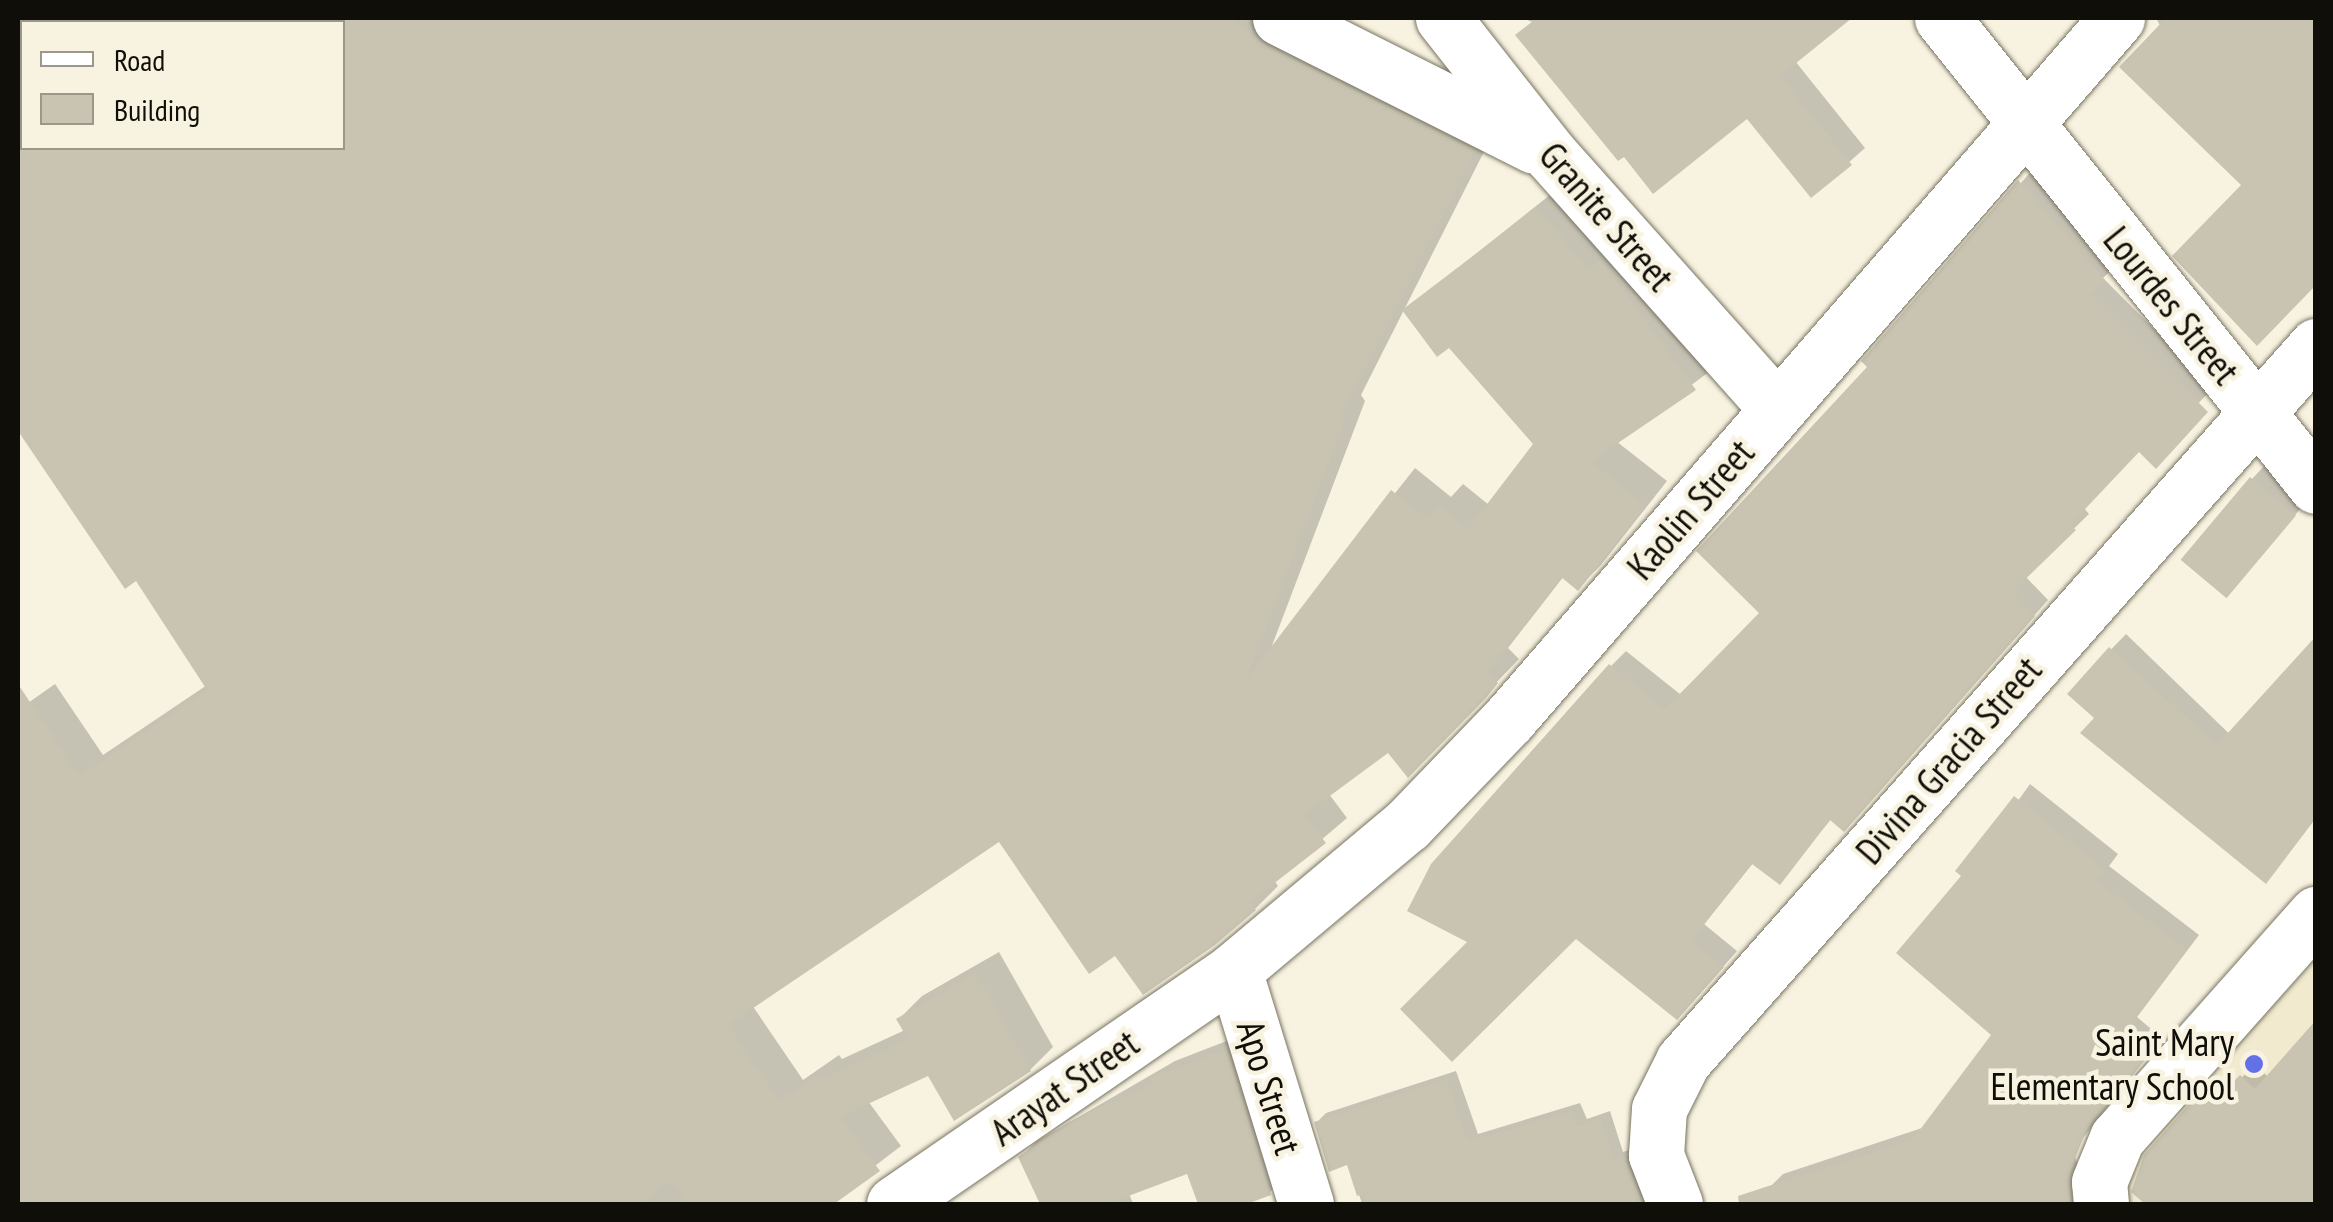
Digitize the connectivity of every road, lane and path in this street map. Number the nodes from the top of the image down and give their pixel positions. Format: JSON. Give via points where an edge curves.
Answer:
{"nodes":[{"id":1,"x":1280,"y":18,"type":"edge"},
{"id":2,"x":1443,"y":18,"type":"edge"},
{"id":3,"x":1942,"y":18,"type":"edge"},
{"id":4,"x":2117,"y":18,"type":"edge"},
{"id":5,"x":2028,"y":125,"type":"junction"},
{"id":6,"x":1550,"y":154,"type":"junction"},
{"id":7,"x":2316,"y":346,"type":"edge"},
{"id":8,"x":1777,"y":408,"type":"junction"},
{"id":9,"x":2256,"y":410,"type":"junction"},
{"id":10,"x":2316,"y":486,"type":"edge"},
{"id":11,"x":2316,"y":914,"type":"edge"},
{"id":12,"x":1234,"y":970,"type":"junction"},
{"id":13,"x":894,"y":1204,"type":"edge"},
{"id":14,"x":1306,"y":1204,"type":"edge"},
{"id":15,"x":1675,"y":1204,"type":"edge"},
{"id":16,"x":2101,"y":1204,"type":"edge"}],
"edges":[{"from":1,"to":6,"type":"street"},
{"from":2,"to":6,"type":"street","name":"Granite Street"},
{"from":3,"to":5,"type":"street","name":"Lourdes Street"},
{"from":4,"to":5,"type":"street","name":"Kaolin Street"},
{"from":5,"to":8,"type":"street","name":"Kaolin Street"},
{"from":5,"to":9,"type":"street","name":"Lourdes Street"},
{"from":6,"to":8,"type":"street","name":"Granite Street"},
{"from":7,"to":9,"type":"street","name":"Divina Gracia Street"},
{"from":8,"to":12,"type":"street","name":"Kaolin Street","via":[[1509,719],[1407,826]]},
{"from":9,"to":10,"type":"street","name":"Lourdes Street"},
{"from":9,"to":15,"type":"street","name":"Divina Gracia Street","via":[[1682,1061],[1658,1125],[1656,1155]]},
{"from":11,"to":16,"type":"street","via":[[2117,1138],[2100,1182]]},
{"from":12,"to":13,"type":"street","name":"Arayat Street"},
{"from":12,"to":14,"type":"street","name":"Apo Street"}]}
